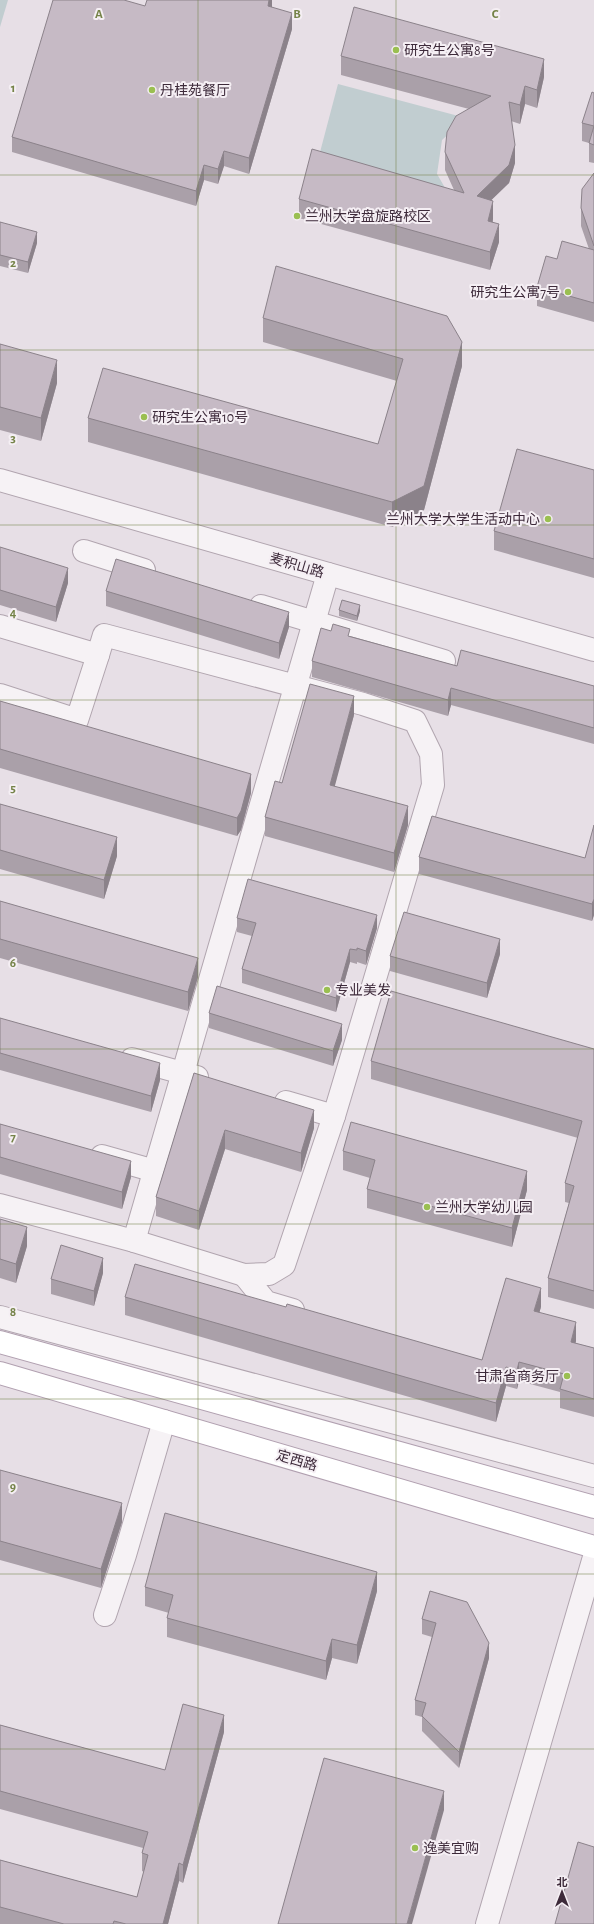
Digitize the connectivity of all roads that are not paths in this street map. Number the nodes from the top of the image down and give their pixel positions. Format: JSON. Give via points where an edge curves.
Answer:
{"nodes":[{"id":1,"x":0,"y":480,"type":"edge"},
{"id":2,"x":84,"y":551,"type":"dead end"},
{"id":3,"x":328,"y":574,"type":"junction"},
{"id":4,"x":165,"y":576,"type":"edge"},
{"id":5,"x":240,"y":599,"type":"edge"},
{"id":6,"x":314,"y":622,"type":"junction"},
{"id":7,"x":0,"y":626,"type":"edge"},
{"id":8,"x":594,"y":650,"type":"edge"},
{"id":9,"x":98,"y":655,"type":"junction"},
{"id":10,"x":444,"y":661,"type":"edge"},
{"id":11,"x":295,"y":686,"type":"junction"},
{"id":12,"x":0,"y":695,"type":"edge"},
{"id":13,"x":208,"y":986,"type":"junction"},
{"id":14,"x":231,"y":993,"type":"edge"},
{"id":15,"x":337,"y":1025,"type":"edge"},
{"id":16,"x":360,"y":1032,"type":"junction"},
{"id":17,"x":114,"y":1054,"type":"edge"},
{"id":18,"x":183,"y":1073,"type":"junction"},
{"id":19,"x":213,"y":1082,"type":"edge"},
{"id":20,"x":266,"y":1097,"type":"edge"},
{"id":21,"x":334,"y":1116,"type":"junction"},
{"id":22,"x":81,"y":1151,"type":"edge"},
{"id":23,"x":155,"y":1171,"type":"junction"},
{"id":24,"x":0,"y":1205,"type":"edge"},
{"id":25,"x":134,"y":1241,"type":"junction"},
{"id":26,"x":244,"y":1275,"type":"junction"},
{"id":27,"x":312,"y":1315,"type":"edge"},
{"id":28,"x":0,"y":1317,"type":"edge"},
{"id":29,"x":0,"y":1342,"type":"edge"},
{"id":30,"x":0,"y":1373,"type":"edge"},
{"id":31,"x":164,"y":1421,"type":"junction"},
{"id":32,"x":594,"y":1476,"type":"edge"},
{"id":33,"x":594,"y":1507,"type":"edge"},
{"id":34,"x":594,"y":1547,"type":"edge"},
{"id":35,"x":594,"y":1557,"type":"edge"},
{"id":36,"x":106,"y":1615,"type":"dead end"},
{"id":37,"x":487,"y":1924,"type":"edge"}],
"edges":[{"from":1,"to":3,"type":"street","name":"麦积山路"},
{"from":2,"to":4,"type":"street"},
{"from":3,"to":6,"type":"street"},
{"from":3,"to":8,"type":"street","name":"麦积山路"},
{"from":5,"to":6,"type":"street"},
{"from":6,"to":10,"type":"street"},
{"from":6,"to":11,"type":"street"},
{"from":7,"to":9,"type":"street"},
{"from":9,"to":11,"type":"street","via":[[104,635]]},
{"from":9,"to":12,"type":"street","via":[[77,720]]},
{"from":11,"to":13,"type":"street"},
{"from":11,"to":16,"type":"street","via":[[415,721],[431,754],[433,785]]},
{"from":13,"to":14,"type":"street"},
{"from":13,"to":18,"type":"street"},
{"from":15,"to":16,"type":"street"},
{"from":16,"to":21,"type":"street"},
{"from":17,"to":18,"type":"street"},
{"from":18,"to":19,"type":"street"},
{"from":18,"to":23,"type":"street"},
{"from":20,"to":21,"type":"street"},
{"from":21,"to":26,"type":"street","via":[[284,1265],[269,1274]]},
{"from":22,"to":23,"type":"street"},
{"from":23,"to":25,"type":"street"},
{"from":24,"to":25,"type":"street"},
{"from":25,"to":26,"type":"street"},
{"from":26,"to":27,"type":"street","via":[[266,1302]]},
{"from":28,"to":32,"type":"street"},
{"from":29,"to":33,"type":"main road"},
{"from":30,"to":31,"type":"main road","name":"定西路"},
{"from":31,"to":34,"type":"main road","name":"定西路"},
{"from":31,"to":36,"type":"street"},
{"from":35,"to":37,"type":"street"}]}
